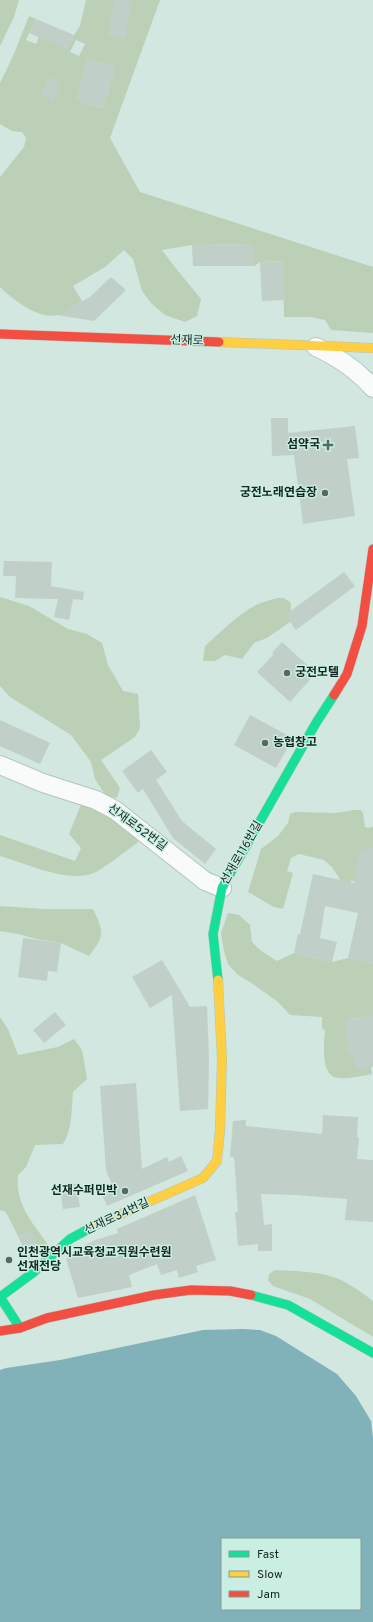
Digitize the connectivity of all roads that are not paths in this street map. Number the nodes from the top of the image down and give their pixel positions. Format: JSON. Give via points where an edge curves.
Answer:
{"nodes":[{"id":1,"x":0,"y":334,"type":"edge"},
{"id":2,"x":311,"y":345,"type":"junction"},
{"id":3,"x":373,"y":348,"type":"edge"},
{"id":4,"x":373,"y":388,"type":"edge"},
{"id":5,"x":373,"y":549,"type":"edge"},
{"id":6,"x":0,"y":765,"type":"edge"},
{"id":7,"x":222,"y":888,"type":"junction"},
{"id":8,"x":203,"y":1178,"type":"joint"},
{"id":9,"x":0,"y":1297,"type":"edge"},
{"id":10,"x":20,"y":1328,"type":"junction"},
{"id":11,"x":0,"y":1331,"type":"edge"},
{"id":12,"x":373,"y":1353,"type":"edge"}],
"edges":[{"from":1,"to":2,"type":"street","name":"선재로"},
{"from":2,"to":3,"type":"street","name":"선재로"},
{"from":2,"to":4,"type":"street","via":[[349,365]]},
{"from":5,"to":7,"type":"street","name":"선재로116번길","via":[[362,626],[347,674],[316,723]]},
{"from":6,"to":7,"type":"street","name":"선재로52번길","via":[[43,783],[96,800],[115,810],[205,881]]},
{"from":7,"to":8,"type":"street","name":"선재로116번길","via":[[214,934],[222,1059],[220,1130],[217,1161]]},
{"from":8,"to":9,"type":"street","name":"선재로34번길","via":[[97,1224],[70,1239],[34,1272]]},
{"from":9,"to":10,"type":"street"},
{"from":10,"to":11,"type":"street"},
{"from":10,"to":12,"type":"street","via":[[46,1318],[154,1295],[191,1290],[230,1291],[288,1305]]}]}
